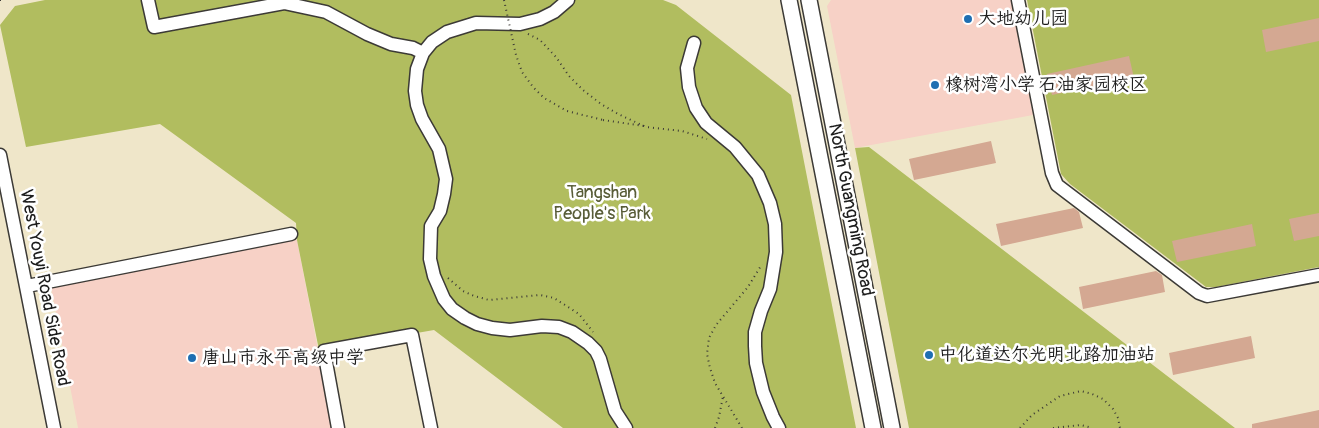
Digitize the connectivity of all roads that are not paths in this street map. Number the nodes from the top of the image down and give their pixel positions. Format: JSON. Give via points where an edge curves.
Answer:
{"nodes":[{"id":1,"x":148,"y":0,"type":"edge"},
{"id":2,"x":568,"y":0,"type":"edge"},
{"id":3,"x":789,"y":0,"type":"edge"},
{"id":4,"x":809,"y":0,"type":"edge"},
{"id":5,"x":1018,"y":0,"type":"edge"},
{"id":6,"x":694,"y":43,"type":"dead end"},
{"id":7,"x":423,"y":53,"type":"junction"},
{"id":8,"x":0,"y":155,"type":"edge"},
{"id":9,"x":290,"y":234,"type":"dead end"},
{"id":10,"x":1319,"y":275,"type":"edge"},
{"id":11,"x":27,"y":286,"type":"junction"},
{"id":12,"x":54,"y":428,"type":"edge"},
{"id":13,"x":338,"y":428,"type":"edge"},
{"id":14,"x":431,"y":428,"type":"edge"},
{"id":15,"x":626,"y":428,"type":"edge"},
{"id":16,"x":779,"y":428,"type":"edge"},
{"id":17,"x":873,"y":428,"type":"edge"},
{"id":18,"x":892,"y":428,"type":"edge"}],
"edges":[{"from":1,"to":7,"type":"street","via":[[154,27],[284,2],[326,12],[367,34]]},
{"from":2,"to":7,"type":"street","via":[[540,19],[520,24],[476,23],[460,27],[432,42]]},
{"from":3,"to":17,"type":"main road","name":"North Guangming Road"},
{"from":4,"to":18,"type":"main road","name":"North Guangming Road"},
{"from":5,"to":10,"type":"street","via":[[1057,185],[1207,296]]},
{"from":6,"to":16,"type":"street","via":[[687,68],[696,108],[706,123],[735,147],[758,175],[775,224],[776,252],[770,289],[755,332],[755,346],[763,392]]},
{"from":7,"to":15,"type":"street","via":[[417,69],[416,105],[439,149],[446,179],[440,211],[431,226],[430,259],[439,290],[452,309],[478,324],[510,330],[559,327],[588,343],[600,359],[615,411]]},
{"from":8,"to":11,"type":"street","name":"West Youyi Road Side Road"},
{"from":9,"to":11,"type":"street"},
{"from":11,"to":12,"type":"street","name":"West Youyi Road Side Road"},
{"from":13,"to":14,"type":"street","via":[[324,351],[412,335]]}]}
